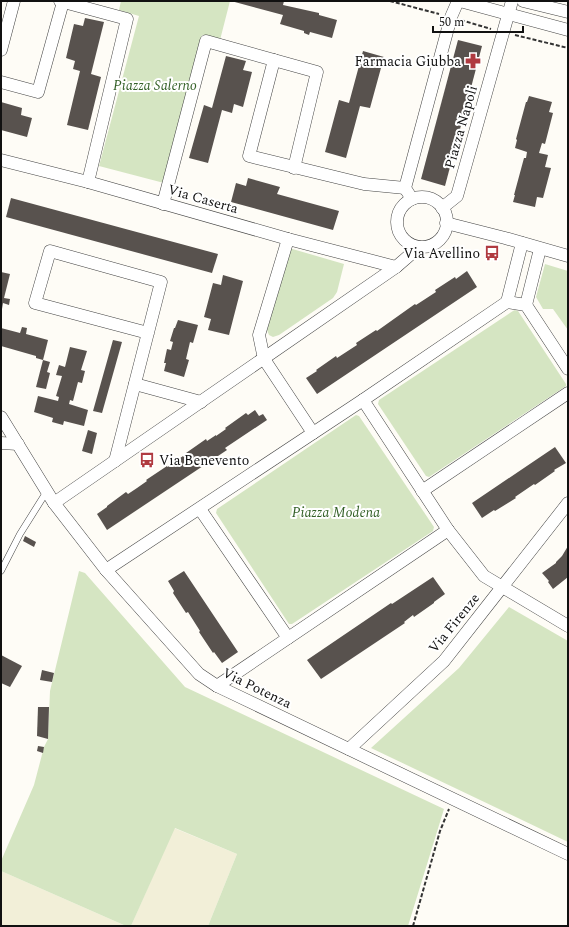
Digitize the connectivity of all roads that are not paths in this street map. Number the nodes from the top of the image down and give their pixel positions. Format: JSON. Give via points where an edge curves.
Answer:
{"nodes":[{"id":1,"x":14,"y":1,"type":"edge"},
{"id":2,"x":61,"y":1,"type":"edge"},
{"id":3,"x":459,"y":1,"type":"edge"},
{"id":4,"x":512,"y":1,"type":"edge"},
{"id":5,"x":523,"y":1,"type":"edge"},
{"id":6,"x":568,"y":12,"type":"edge"},
{"id":7,"x":509,"y":14,"type":"junction"},
{"id":8,"x":568,"y":30,"type":"edge"},
{"id":9,"x":1,"y":50,"type":"edge"},
{"id":10,"x":274,"y":60,"type":"junction"},
{"id":11,"x":1,"y":82,"type":"edge"},
{"id":12,"x":1,"y":160,"type":"edge"},
{"id":13,"x":294,"y":168,"type":"junction"},
{"id":14,"x":88,"y":182,"type":"junction"},
{"id":15,"x":405,"y":188,"type":"junction"},
{"id":16,"x":412,"y":199,"type":"junction"},
{"id":17,"x":163,"y":204,"type":"junction"},
{"id":18,"x":442,"y":208,"type":"junction"},
{"id":19,"x":446,"y":223,"type":"junction"},
{"id":20,"x":288,"y":239,"type":"junction"},
{"id":21,"x":522,"y":244,"type":"junction"},
{"id":22,"x":419,"y":247,"type":"junction"},
{"id":23,"x":540,"y":249,"type":"junction"},
{"id":24,"x":568,"y":256,"type":"edge"},
{"id":25,"x":396,"y":267,"type":"junction"},
{"id":26,"x":507,"y":302,"type":"junction"},
{"id":27,"x":526,"y":305,"type":"junction"},
{"id":28,"x":148,"y":333,"type":"junction"},
{"id":29,"x":264,"y":359,"type":"junction"},
{"id":30,"x":568,"y":369,"type":"edge"},
{"id":31,"x":135,"y":384,"type":"junction"},
{"id":32,"x":568,"y":393,"type":"edge"},
{"id":33,"x":363,"y":400,"type":"junction"},
{"id":34,"x":202,"y":402,"type":"junction"},
{"id":35,"x":1,"y":417,"type":"edge"},
{"id":36,"x":313,"y":434,"type":"junction"},
{"id":37,"x":1,"y":443,"type":"edge"},
{"id":38,"x":18,"y":444,"type":"junction"},
{"id":39,"x":115,"y":461,"type":"junction"},
{"id":40,"x":47,"y":491,"type":"junction"},
{"id":41,"x":422,"y":491,"type":"junction"},
{"id":42,"x":54,"y":503,"type":"junction"},
{"id":43,"x":567,"y":505,"type":"edge"},
{"id":44,"x":200,"y":509,"type":"junction"},
{"id":45,"x":448,"y":530,"type":"junction"},
{"id":46,"x":106,"y":570,"type":"junction"},
{"id":47,"x":1,"y":571,"type":"edge"},
{"id":48,"x":502,"y":588,"type":"junction"},
{"id":49,"x":568,"y":626,"type":"edge"},
{"id":50,"x":288,"y":638,"type":"junction"},
{"id":51,"x":217,"y":686,"type":"junction"},
{"id":52,"x":349,"y":749,"type":"junction"},
{"id":53,"x":568,"y":854,"type":"edge"}],
"edges":[{"from":1,"to":9,"type":"street"},
{"from":2,"to":11,"type":"street","via":[[38,92]]},
{"from":2,"to":14,"type":"street","via":[[127,19]]},
{"from":3,"to":7,"type":"street"},
{"from":3,"to":15,"type":"street","via":[[451,17]]},
{"from":4,"to":7,"type":"street","name":"Piazza Napoli"},
{"from":5,"to":6,"type":"street"},
{"from":7,"to":8,"type":"street"},
{"from":7,"to":18,"type":"street","name":"Piazza Napoli","via":[[457,196]]},
{"from":10,"to":13,"type":"street","via":[[317,72]]},
{"from":10,"to":13,"type":"street","via":[[249,156]]},
{"from":10,"to":17,"type":"street","via":[[206,41]]},
{"from":12,"to":14,"type":"street","name":"Via Caserta"},
{"from":13,"to":15,"type":"street","via":[[364,184]]},
{"from":14,"to":17,"type":"street","name":"Via Caserta"},
{"from":15,"to":16,"type":"street"},
{"from":16,"to":18,"type":"street","via":[[429,198]]},
{"from":16,"to":22,"type":"street","via":[[400,210],[397,225],[404,240]]},
{"from":17,"to":20,"type":"street","name":"Via Caserta"},
{"from":18,"to":19,"type":"street"},
{"from":19,"to":21,"type":"street"},
{"from":19,"to":22,"type":"street","via":[[441,238],[427,247]]},
{"from":20,"to":25,"type":"street","name":"Via Caserta"},
{"from":20,"to":29,"type":"street","via":[[259,335]]},
{"from":21,"to":23,"type":"street"},
{"from":21,"to":26,"type":"street"},
{"from":22,"to":25,"type":"street"},
{"from":23,"to":24,"type":"street"},
{"from":23,"to":27,"type":"street"},
{"from":25,"to":29,"type":"street"},
{"from":26,"to":27,"type":"street"},
{"from":26,"to":33,"type":"street"},
{"from":27,"to":30,"type":"street"},
{"from":28,"to":28,"type":"street","via":[[161,282],[50,252],[35,303]]},
{"from":28,"to":31,"type":"street"},
{"from":29,"to":34,"type":"street"},
{"from":29,"to":36,"type":"street"},
{"from":31,"to":34,"type":"street"},
{"from":31,"to":39,"type":"street"},
{"from":32,"to":41,"type":"street"},
{"from":33,"to":36,"type":"street"},
{"from":33,"to":41,"type":"street"},
{"from":34,"to":39,"type":"street"},
{"from":35,"to":38,"type":"street","name":"Via Potenza"},
{"from":36,"to":44,"type":"street"},
{"from":37,"to":38,"type":"street"},
{"from":38,"to":40,"type":"street","name":"Via Potenza"},
{"from":39,"to":42,"type":"street"},
{"from":40,"to":42,"type":"street","name":"Via Potenza"},
{"from":40,"to":47,"type":"lane"},
{"from":41,"to":45,"type":"street"},
{"from":42,"to":46,"type":"street","name":"Via Potenza"},
{"from":43,"to":48,"type":"street","name":"Via Firenze"},
{"from":44,"to":46,"type":"street"},
{"from":44,"to":50,"type":"street"},
{"from":45,"to":48,"type":"street","via":[[484,576]]},
{"from":45,"to":50,"type":"street"},
{"from":46,"to":51,"type":"street","name":"Via Potenza","via":[[199,674]]},
{"from":48,"to":49,"type":"street"},
{"from":48,"to":52,"type":"street","name":"Via Firenze","via":[[444,661]]},
{"from":50,"to":51,"type":"street"},
{"from":51,"to":52,"type":"street","name":"Via Potenza"},
{"from":52,"to":53,"type":"street","name":"Via Potenza"}]}
